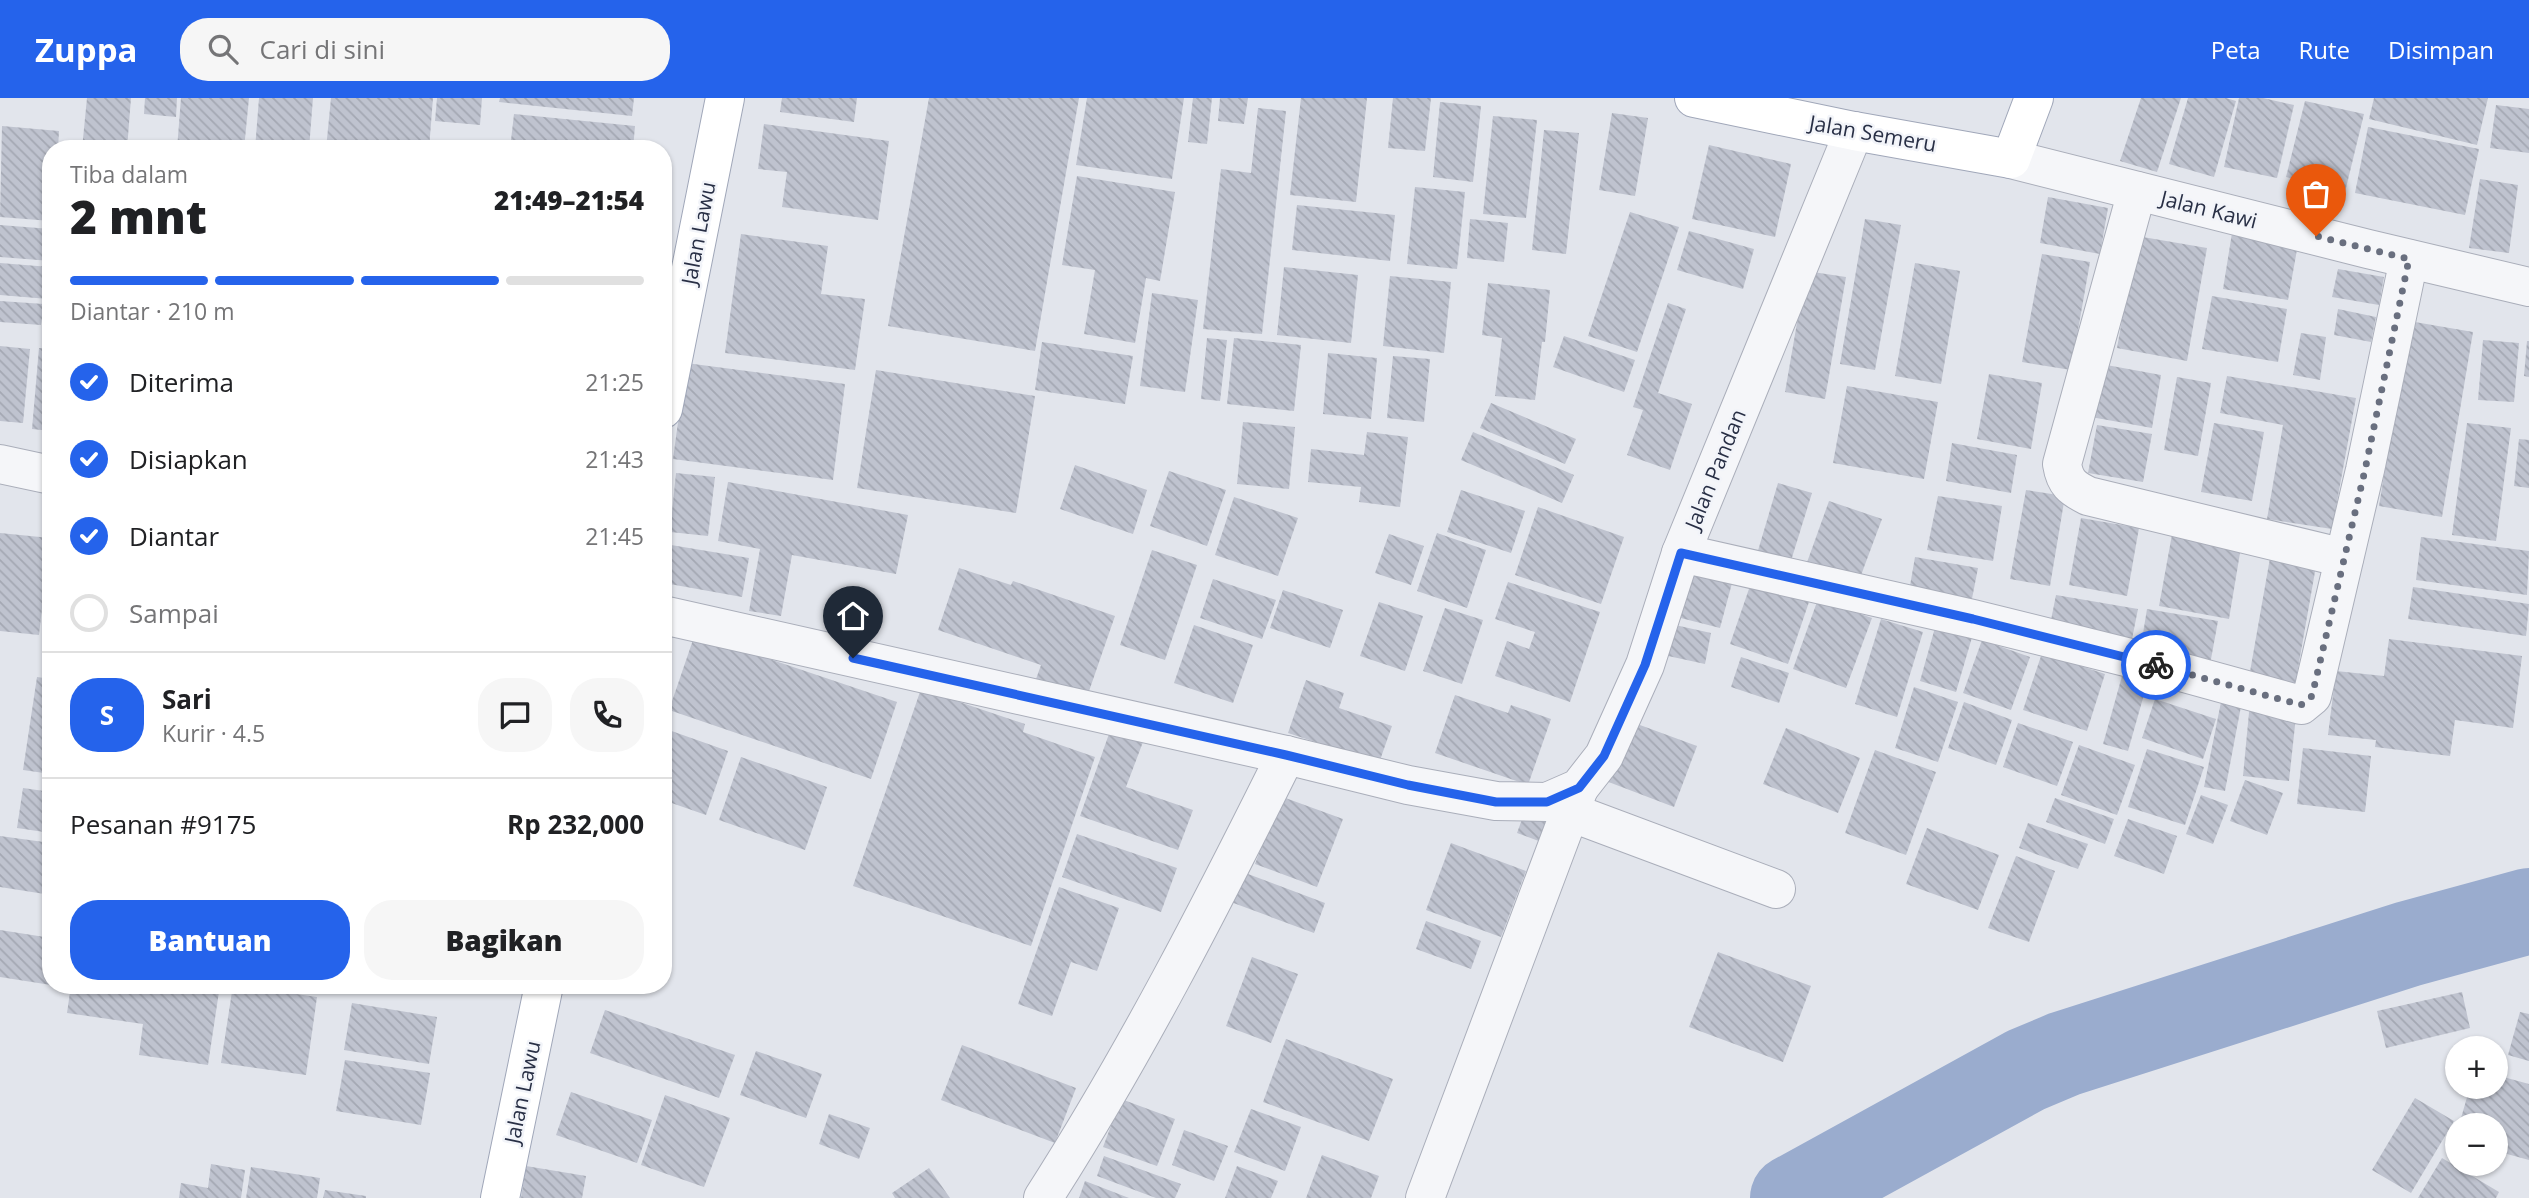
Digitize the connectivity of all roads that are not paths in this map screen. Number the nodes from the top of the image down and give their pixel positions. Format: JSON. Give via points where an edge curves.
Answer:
{"nodes":[{"id":1,"x":725,"y":98,"type":"edge"},
{"id":2,"x":1694,"y":98,"type":"edge"},
{"id":3,"x":2034,"y":98,"type":"edge"},
{"id":4,"x":1854,"y":131,"type":"junction"},
{"id":5,"x":2011,"y":159,"type":"junction"},
{"id":6,"x":2137,"y":191,"type":"junction"},
{"id":7,"x":2409,"y":259,"type":"junction"},
{"id":8,"x":2529,"y":287,"type":"edge"},
{"id":9,"x":672,"y":364,"type":"edge"},
{"id":10,"x":0,"y":464,"type":"edge"},
{"id":11,"x":42,"y":473,"type":"edge"},
{"id":12,"x":1681,"y":553,"type":"junction"},
{"id":13,"x":2344,"y":558,"type":"junction"},
{"id":14,"x":672,"y":617,"type":"edge"},
{"id":15,"x":1286,"y":755,"type":"junction"},
{"id":16,"x":1575,"y":800,"type":"junction"},
{"id":17,"x":1776,"y":889,"type":"dead end"},
{"id":18,"x":542,"y":994,"type":"edge"},
{"id":19,"x":500,"y":1198,"type":"edge"},
{"id":20,"x":1043,"y":1198,"type":"edge"},
{"id":21,"x":1425,"y":1198,"type":"edge"}],
"edges":[{"from":1,"to":9,"type":"main road","name":"Jalan Lawu"},
{"from":2,"to":4,"type":"main road","name":"Jalan Semeru"},
{"from":3,"to":5,"type":"main road"},
{"from":4,"to":5,"type":"main road","name":"Jalan Semeru"},
{"from":4,"to":12,"type":"street","name":"Jalan Pandan"},
{"from":5,"to":6,"type":"street","name":"Jalan Kawi"},
{"from":6,"to":7,"type":"street","name":"Jalan Kawi"},
{"from":6,"to":13,"type":"street","via":[[2062,464],[2064,479],[2088,496]]},
{"from":7,"to":8,"type":"street","name":"Jalan Kawi"},
{"from":7,"to":13,"type":"street"},
{"from":10,"to":11,"type":"street"},
{"from":12,"to":13,"type":"street","via":[[1986,622],[2301,705],[2312,696]]},
{"from":12,"to":16,"type":"street","name":"Jalan Pandan","via":[[1645,665],[1604,756]]},
{"from":14,"to":15,"type":"street","name":"Jalan Pandan"},
{"from":15,"to":16,"type":"street","name":"Jalan Pandan","via":[[1496,802]]},
{"from":15,"to":20,"type":"street","via":[[1213,901],[1091,1123]]},
{"from":16,"to":17,"type":"street"},
{"from":16,"to":21,"type":"street"},
{"from":18,"to":19,"type":"main road","name":"Jalan Lawu"}]}
